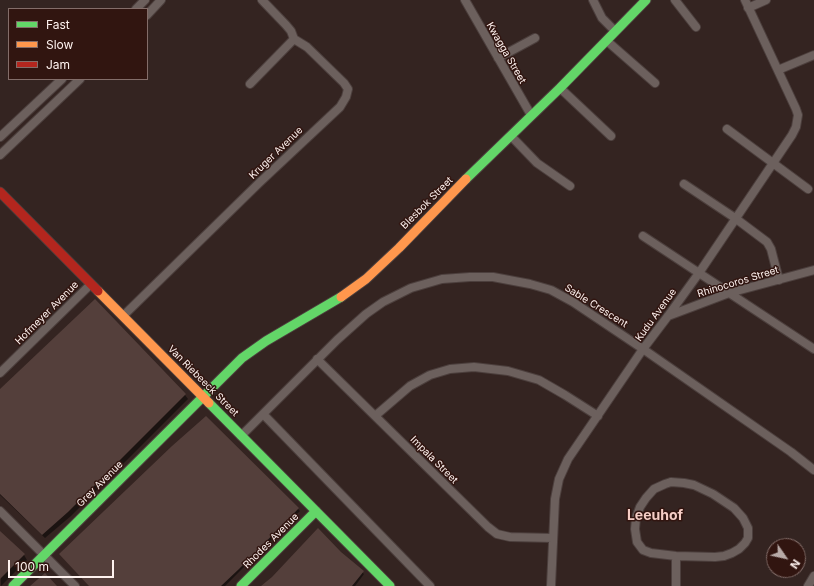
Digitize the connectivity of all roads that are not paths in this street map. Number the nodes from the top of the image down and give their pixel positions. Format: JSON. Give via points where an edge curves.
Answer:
{"nodes":[{"id":1,"x":145,"y":0,"type":"edge"},
{"id":2,"x":161,"y":0,"type":"edge"},
{"id":3,"x":262,"y":0,"type":"edge"},
{"id":4,"x":465,"y":0,"type":"edge"},
{"id":5,"x":593,"y":0,"type":"edge"},
{"id":6,"x":646,"y":0,"type":"edge"},
{"id":7,"x":675,"y":0,"type":"edge"},
{"id":8,"x":745,"y":0,"type":"edge"},
{"id":9,"x":766,"y":0,"type":"edge"},
{"id":10,"x":137,"y":8,"type":"edge"},
{"id":11,"x":748,"y":8,"type":"junction"},
{"id":12,"x":148,"y":14,"type":"edge"},
{"id":13,"x":696,"y":27,"type":"dead end"},
{"id":14,"x":616,"y":31,"type":"junction"},
{"id":15,"x":535,"y":38,"type":"dead end"},
{"id":16,"x":294,"y":39,"type":"junction"},
{"id":17,"x":607,"y":41,"type":"junction"},
{"id":18,"x":814,"y":55,"type":"edge"},
{"id":19,"x":498,"y":58,"type":"junction"},
{"id":20,"x":778,"y":70,"type":"junction"},
{"id":21,"x":61,"y":80,"type":"edge"},
{"id":22,"x":79,"y":80,"type":"edge"},
{"id":23,"x":250,"y":84,"type":"dead end"},
{"id":24,"x":655,"y":84,"type":"dead end"},
{"id":25,"x":560,"y":88,"type":"junction"},
{"id":26,"x":531,"y":115,"type":"junction"},
{"id":27,"x":727,"y":129,"type":"dead end"},
{"id":28,"x":511,"y":136,"type":"junction"},
{"id":29,"x":612,"y":136,"type":"dead end"},
{"id":30,"x":0,"y":137,"type":"edge"},
{"id":31,"x":1,"y":153,"type":"edge"},
{"id":32,"x":773,"y":163,"type":"junction"},
{"id":33,"x":684,"y":184,"type":"dead end"},
{"id":34,"x":570,"y":186,"type":"dead end"},
{"id":35,"x":808,"y":189,"type":"dead end"},
{"id":36,"x":0,"y":192,"type":"edge"},
{"id":37,"x":735,"y":218,"type":"junction"},
{"id":38,"x":643,"y":236,"type":"dead end"},
{"id":39,"x":814,"y":270,"type":"edge"},
{"id":40,"x":699,"y":273,"type":"junction"},
{"id":41,"x":779,"y":280,"type":"junction"},
{"id":42,"x":91,"y":284,"type":"junction"},
{"id":43,"x":729,"y":293,"type":"junction"},
{"id":44,"x":123,"y":316,"type":"junction"},
{"id":45,"x":668,"y":316,"type":"junction"},
{"id":46,"x":812,"y":345,"type":"edge"},
{"id":47,"x":643,"y":349,"type":"junction"},
{"id":48,"x":317,"y":359,"type":"junction"},
{"id":49,"x":0,"y":374,"type":"edge"},
{"id":50,"x":202,"y":396,"type":"junction"},
{"id":51,"x":263,"y":414,"type":"junction"},
{"id":52,"x":375,"y":416,"type":"junction"},
{"id":53,"x":598,"y":416,"type":"junction"},
{"id":54,"x":241,"y":436,"type":"junction"},
{"id":55,"x":814,"y":470,"type":"edge"},
{"id":56,"x":0,"y":511,"type":"edge"},
{"id":57,"x":316,"y":512,"type":"junction"},
{"id":58,"x":553,"y":538,"type":"junction"},
{"id":59,"x":44,"y":555,"type":"junction"},
{"id":60,"x":676,"y":556,"type":"junction"},
{"id":61,"x":814,"y":576,"type":"edge"},
{"id":62,"x":13,"y":586,"type":"edge"},
{"id":63,"x":75,"y":586,"type":"edge"},
{"id":64,"x":240,"y":586,"type":"edge"},
{"id":65,"x":390,"y":586,"type":"edge"},
{"id":66,"x":430,"y":586,"type":"edge"},
{"id":67,"x":551,"y":586,"type":"edge"},
{"id":68,"x":676,"y":586,"type":"edge"},
{"id":69,"x":808,"y":586,"type":"edge"}],
"edges":[{"from":1,"to":10,"type":"street"},
{"from":2,"to":12,"type":"street"},
{"from":3,"to":16,"type":"street","name":"Kruger Avenue","via":[[291,31]]},
{"from":4,"to":19,"type":"street","name":"Kwagga Street"},
{"from":5,"to":14,"type":"street","via":[[602,18]]},
{"from":6,"to":14,"type":"street","name":"Blesbok Street"},
{"from":7,"to":13,"type":"street"},
{"from":8,"to":11,"type":"street","name":"Kudu Avenue"},
{"from":9,"to":11,"type":"street"},
{"from":11,"to":20,"type":"street","name":"Kudu Avenue"},
{"from":14,"to":17,"type":"street","name":"Blesbok Street"},
{"from":15,"to":19,"type":"street"},
{"from":16,"to":23,"type":"street"},
{"from":16,"to":44,"type":"street","name":"Kruger Avenue","via":[[307,47],[346,85],[347,93],[343,103]]},
{"from":17,"to":24,"type":"street"},
{"from":17,"to":25,"type":"street","name":"Blesbok Street"},
{"from":18,"to":20,"type":"street"},
{"from":19,"to":26,"type":"street","name":"Kwagga Street"},
{"from":20,"to":32,"type":"street","name":"Kudu Avenue","via":[[796,109],[798,121],[792,135]]},
{"from":21,"to":30,"type":"street"},
{"from":22,"to":31,"type":"street"},
{"from":25,"to":26,"type":"street","name":"Blesbok Street"},
{"from":25,"to":29,"type":"street"},
{"from":26,"to":28,"type":"street","name":"Blesbok Street"},
{"from":27,"to":32,"type":"street"},
{"from":28,"to":34,"type":"street","via":[[537,163]]},
{"from":28,"to":50,"type":"street","name":"Blesbok Street","via":[[359,285],[251,351]]},
{"from":32,"to":35,"type":"street"},
{"from":32,"to":37,"type":"street","name":"Kudu Avenue"},
{"from":33,"to":37,"type":"street"},
{"from":36,"to":42,"type":"street","name":"Van Riebeeck Street"},
{"from":37,"to":40,"type":"street","name":"Kudu Avenue"},
{"from":37,"to":41,"type":"street","via":[[767,242]]},
{"from":38,"to":40,"type":"street"},
{"from":39,"to":41,"type":"street","name":"Rhinocoros Street"},
{"from":40,"to":43,"type":"street"},
{"from":40,"to":45,"type":"street","name":"Kudu Avenue"},
{"from":41,"to":43,"type":"street","name":"Rhinocoros Street"},
{"from":42,"to":44,"type":"street","name":"Van Riebeeck Street"},
{"from":42,"to":49,"type":"street","name":"Hofmeyer Avenue"},
{"from":43,"to":45,"type":"street","name":"Rhinocoros Street"},
{"from":43,"to":46,"type":"street"},
{"from":44,"to":50,"type":"street","name":"Van Riebeeck Street"},
{"from":45,"to":47,"type":"street","name":"Kudu Avenue"},
{"from":47,"to":48,"type":"street","name":"Sable Crescent","via":[[557,293],[516,280],[476,276],[435,281],[411,288],[389,299],[360,319]]},
{"from":47,"to":53,"type":"street","name":"Kudu Avenue"},
{"from":47,"to":55,"type":"street","name":"Sable Crescent"},
{"from":48,"to":51,"type":"street","name":"Sable Crescent"},
{"from":48,"to":52,"type":"street","name":"Impala Street"},
{"from":50,"to":54,"type":"street","name":"Van Riebeeck Street"},
{"from":50,"to":59,"type":"street","name":"Grey Avenue"},
{"from":51,"to":54,"type":"street","name":"Sable Crescent"},
{"from":51,"to":66,"type":"street"},
{"from":52,"to":53,"type":"street","via":[[418,381],[441,371],[474,367],[508,371],[539,380]]},
{"from":52,"to":58,"type":"street","name":"Impala Street","via":[[493,531],[510,537]]},
{"from":53,"to":58,"type":"street","name":"Kudu Avenue","via":[[568,459],[559,479]]},
{"from":54,"to":57,"type":"street","name":"Van Riebeeck Street"},
{"from":56,"to":59,"type":"street"},
{"from":57,"to":64,"type":"street","name":"Rhodes Avenue"},
{"from":57,"to":65,"type":"street","name":"Van Riebeeck Street"},
{"from":58,"to":67,"type":"street","name":"Kudu Avenue"},
{"from":59,"to":62,"type":"street","name":"Grey Avenue"},
{"from":59,"to":63,"type":"street"},
{"from":60,"to":60,"type":"street","via":[[645,551],[639,545],[636,536],[636,518],[640,507],[649,494],[671,482],[694,485],[712,494],[734,508],[749,530],[743,546],[724,556]]},
{"from":60,"to":68,"type":"street"},
{"from":61,"to":69,"type":"street"}]}
